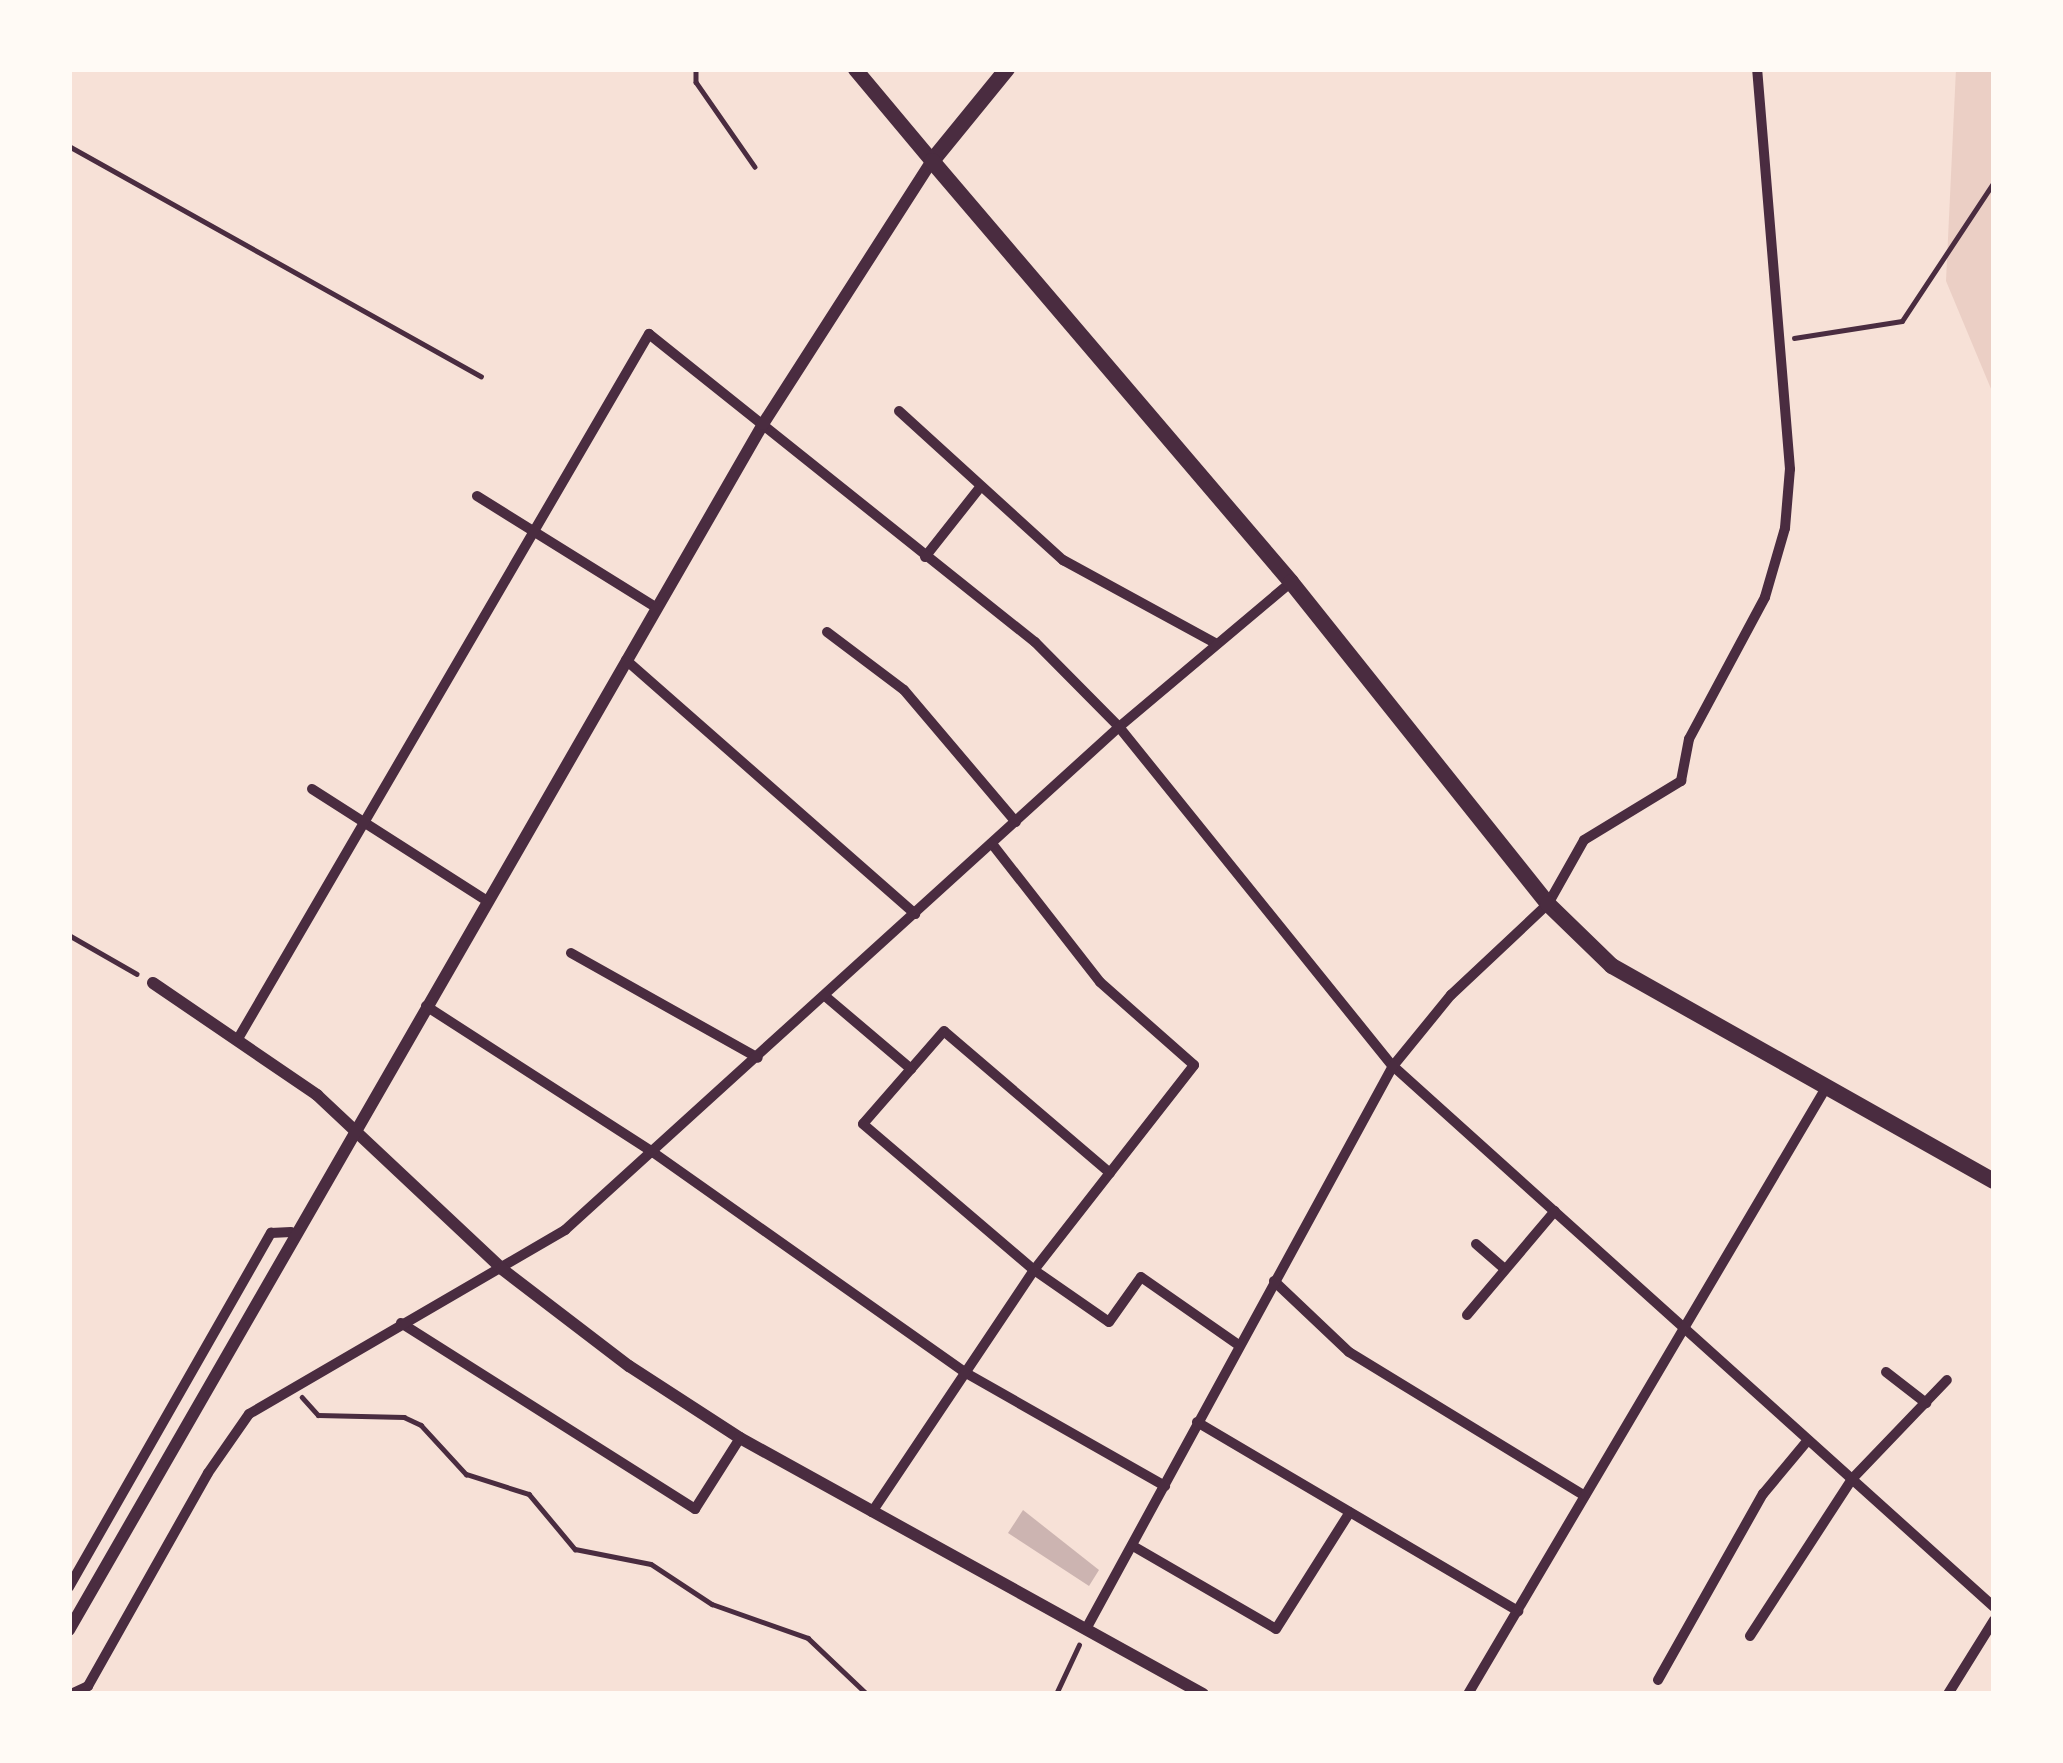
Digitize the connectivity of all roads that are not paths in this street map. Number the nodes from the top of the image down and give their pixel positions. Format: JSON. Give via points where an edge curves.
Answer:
{"nodes":[{"id":1,"x":855,"y":69,"type":"edge"},
{"id":2,"x":1007,"y":69,"type":"edge"},
{"id":3,"x":1757,"y":69,"type":"edge"},
{"id":4,"x":932,"y":161,"type":"junction"},
{"id":5,"x":899,"y":411,"type":"dead end"},
{"id":6,"x":763,"y":424,"type":"junction"},
{"id":7,"x":981,"y":486,"type":"junction"},
{"id":8,"x":476,"y":496,"type":"dead end"},
{"id":9,"x":537,"y":531,"type":"junction"},
{"id":10,"x":925,"y":557,"type":"junction"},
{"id":11,"x":1291,"y":582,"type":"junction"},
{"id":12,"x":657,"y":608,"type":"junction"},
{"id":13,"x":827,"y":632,"type":"dead end"},
{"id":14,"x":1216,"y":644,"type":"junction"},
{"id":15,"x":626,"y":661,"type":"junction"},
{"id":16,"x":1119,"y":727,"type":"junction"},
{"id":17,"x":312,"y":789,"type":"dead end"},
{"id":18,"x":368,"y":819,"type":"junction"},
{"id":19,"x":1016,"y":822,"type":"junction"},
{"id":20,"x":992,"y":844,"type":"junction"},
{"id":21,"x":487,"y":902,"type":"junction"},
{"id":22,"x":1548,"y":904,"type":"junction"},
{"id":23,"x":915,"y":914,"type":"junction"},
{"id":24,"x":571,"y":953,"type":"dead end"},
{"id":25,"x":153,"y":982,"type":"road end"},
{"id":26,"x":825,"y":996,"type":"junction"},
{"id":27,"x":426,"y":1006,"type":"junction"},
{"id":28,"x":239,"y":1037,"type":"junction"},
{"id":29,"x":758,"y":1058,"type":"junction"},
{"id":30,"x":1393,"y":1066,"type":"junction"},
{"id":31,"x":910,"y":1069,"type":"junction"},
{"id":32,"x":1824,"y":1091,"type":"junction"},
{"id":33,"x":357,"y":1129,"type":"junction"},
{"id":34,"x":654,"y":1153,"type":"junction"},
{"id":35,"x":1110,"y":1173,"type":"junction"},
{"id":36,"x":1994,"y":1181,"type":"edge"},
{"id":37,"x":1555,"y":1211,"type":"junction"},
{"id":38,"x":291,"y":1232,"type":"junction"},
{"id":39,"x":1476,"y":1244,"type":"dead end"},
{"id":40,"x":502,"y":1269,"type":"junction"},
{"id":41,"x":1505,"y":1269,"type":"junction"},
{"id":42,"x":1034,"y":1270,"type":"junction"},
{"id":43,"x":1274,"y":1281,"type":"junction"},
{"id":44,"x":1467,"y":1315,"type":"dead end"},
{"id":45,"x":401,"y":1323,"type":"junction"},
{"id":46,"x":1685,"y":1328,"type":"junction"},
{"id":47,"x":1238,"y":1345,"type":"junction"},
{"id":48,"x":1886,"y":1372,"type":"dead end"},
{"id":49,"x":965,"y":1373,"type":"junction"},
{"id":50,"x":1948,"y":1380,"type":"dead end"},
{"id":51,"x":1926,"y":1403,"type":"junction"},
{"id":52,"x":1197,"y":1422,"type":"junction"},
{"id":53,"x":740,"y":1438,"type":"junction"},
{"id":54,"x":1808,"y":1440,"type":"junction"},
{"id":55,"x":1852,"y":1479,"type":"junction"},
{"id":56,"x":1165,"y":1486,"type":"junction"},
{"id":57,"x":1586,"y":1496,"type":"junction"},
{"id":58,"x":872,"y":1512,"type":"junction"},
{"id":59,"x":1350,"y":1512,"type":"junction"},
{"id":60,"x":1133,"y":1546,"type":"junction"},
{"id":61,"x":69,"y":1587,"type":"edge"},
{"id":62,"x":1994,"y":1607,"type":"edge"},
{"id":63,"x":1518,"y":1610,"type":"junction"},
{"id":64,"x":1994,"y":1620,"type":"edge"},
{"id":65,"x":1086,"y":1629,"type":"junction"},
{"id":66,"x":69,"y":1630,"type":"edge"},
{"id":67,"x":1750,"y":1636,"type":"dead end"},
{"id":68,"x":1658,"y":1680,"type":"dead end"},
{"id":69,"x":70,"y":1694,"type":"edge"},
{"id":70,"x":1203,"y":1694,"type":"edge"},
{"id":71,"x":1468,"y":1694,"type":"edge"},
{"id":72,"x":1948,"y":1694,"type":"edge"}],
"edges":[{"from":1,"to":4,"type":"main road"},
{"from":2,"to":4,"type":"main road"},
{"from":3,"to":22,"type":"street","via":[[1783,339],[1785,528],[1766,597],[1689,739],[1681,781],[1584,840]]},
{"from":4,"to":6,"type":"street"},
{"from":4,"to":11,"type":"main road"},
{"from":5,"to":7,"type":"street"},
{"from":6,"to":9,"type":"street","via":[[650,334]]},
{"from":6,"to":10,"type":"street"},
{"from":6,"to":12,"type":"street"},
{"from":7,"to":10,"type":"street"},
{"from":7,"to":14,"type":"street","via":[[1063,560]]},
{"from":8,"to":9,"type":"street"},
{"from":9,"to":12,"type":"street"},
{"from":9,"to":18,"type":"street"},
{"from":10,"to":16,"type":"street","via":[[1035,642]]},
{"from":11,"to":14,"type":"street"},
{"from":11,"to":22,"type":"main road"},
{"from":12,"to":15,"type":"street"},
{"from":13,"to":19,"type":"street","via":[[904,691]]},
{"from":14,"to":16,"type":"street"},
{"from":15,"to":21,"type":"street"},
{"from":15,"to":23,"type":"street"},
{"from":16,"to":19,"type":"street"},
{"from":16,"to":30,"type":"street"},
{"from":17,"to":18,"type":"street"},
{"from":18,"to":21,"type":"street"},
{"from":18,"to":28,"type":"street"},
{"from":19,"to":20,"type":"street"},
{"from":20,"to":23,"type":"street"},
{"from":20,"to":35,"type":"street","via":[[1100,982],[1194,1065]]},
{"from":21,"to":27,"type":"street"},
{"from":22,"to":30,"type":"street","via":[[1451,995]]},
{"from":22,"to":32,"type":"main road","via":[[1612,966]]},
{"from":23,"to":26,"type":"street"},
{"from":24,"to":29,"type":"street"},
{"from":25,"to":28,"type":"street"},
{"from":26,"to":29,"type":"street"},
{"from":26,"to":31,"type":"street"},
{"from":27,"to":33,"type":"street"},
{"from":27,"to":34,"type":"street"},
{"from":28,"to":33,"type":"street"},
{"from":29,"to":34,"type":"street"},
{"from":30,"to":37,"type":"street"},
{"from":30,"to":43,"type":"street"},
{"from":31,"to":35,"type":"street","via":[[944,1031]]},
{"from":31,"to":42,"type":"street","via":[[862,1124]]},
{"from":32,"to":36,"type":"main road"},
{"from":32,"to":46,"type":"street"},
{"from":33,"to":38,"type":"street"},
{"from":33,"to":40,"type":"street"},
{"from":34,"to":40,"type":"street","via":[[565,1230]]},
{"from":34,"to":49,"type":"street"},
{"from":35,"to":42,"type":"street"},
{"from":37,"to":41,"type":"street"},
{"from":37,"to":46,"type":"street"},
{"from":38,"to":61,"type":"street","via":[[271,1233]]},
{"from":38,"to":66,"type":"street"},
{"from":39,"to":41,"type":"street"},
{"from":40,"to":45,"type":"street"},
{"from":40,"to":53,"type":"street"},
{"from":41,"to":44,"type":"street"},
{"from":42,"to":47,"type":"street","via":[[1109,1322],[1141,1277]]},
{"from":42,"to":49,"type":"street"},
{"from":43,"to":47,"type":"street"},
{"from":43,"to":57,"type":"street","via":[[1349,1352]]},
{"from":45,"to":53,"type":"street","via":[[694,1509]]},
{"from":45,"to":69,"type":"street","via":[[291,1385],[239,1429],[88,1686]]},
{"from":46,"to":54,"type":"street"},
{"from":46,"to":57,"type":"street"},
{"from":47,"to":52,"type":"street"},
{"from":48,"to":51,"type":"street"},
{"from":49,"to":56,"type":"street"},
{"from":49,"to":58,"type":"street"},
{"from":50,"to":51,"type":"street"},
{"from":51,"to":55,"type":"street"},
{"from":52,"to":56,"type":"street"},
{"from":52,"to":59,"type":"street"},
{"from":53,"to":58,"type":"street"},
{"from":54,"to":55,"type":"street"},
{"from":54,"to":68,"type":"street","via":[[1762,1494]]},
{"from":55,"to":62,"type":"street"},
{"from":55,"to":67,"type":"street"},
{"from":56,"to":60,"type":"street"},
{"from":57,"to":63,"type":"street"},
{"from":58,"to":65,"type":"street"},
{"from":59,"to":60,"type":"street","via":[[1276,1629]]},
{"from":59,"to":63,"type":"street"},
{"from":60,"to":65,"type":"street"},
{"from":63,"to":71,"type":"street"},
{"from":64,"to":72,"type":"street"},
{"from":65,"to":70,"type":"street"}]}
